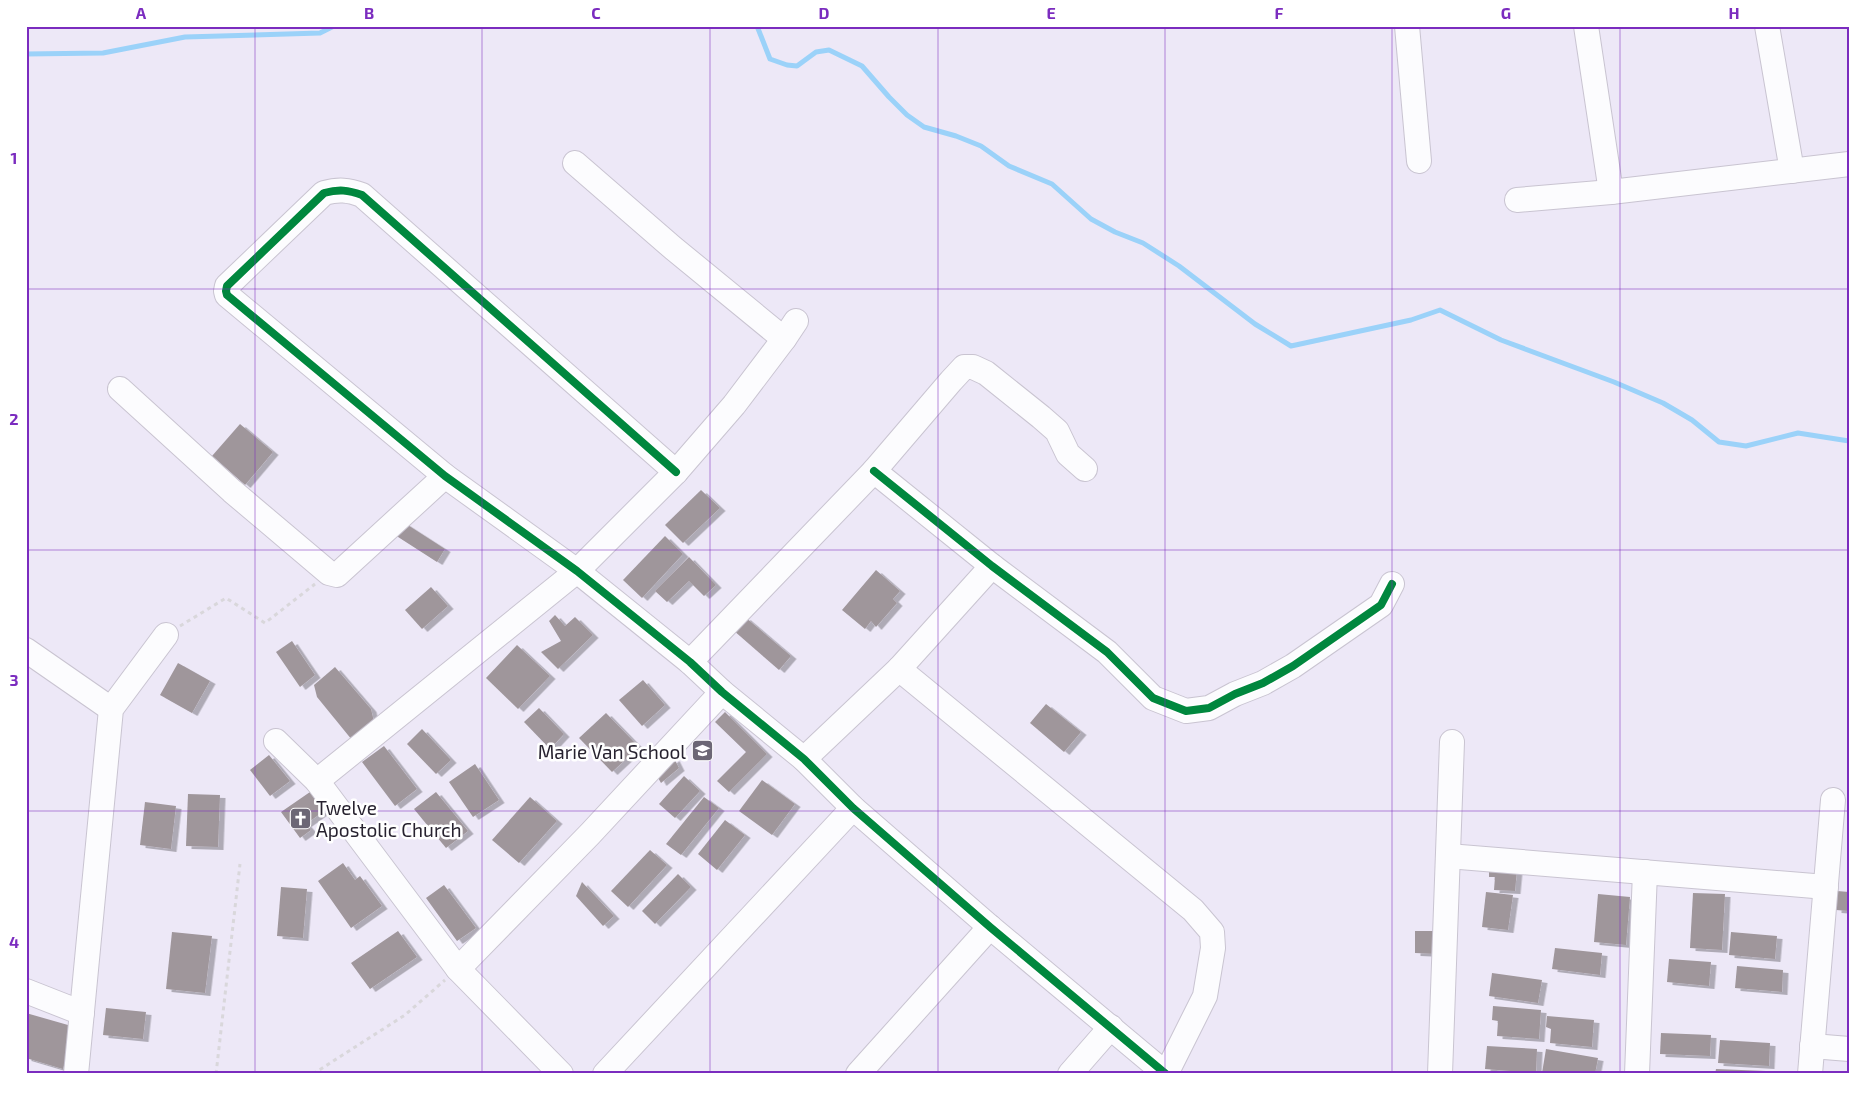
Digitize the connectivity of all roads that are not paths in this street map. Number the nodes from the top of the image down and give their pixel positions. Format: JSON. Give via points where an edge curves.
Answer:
{"nodes":[{"id":1,"x":1407,"y":26,"type":"edge"},
{"id":2,"x":1586,"y":26,"type":"edge"},
{"id":3,"x":1767,"y":26,"type":"edge"},
{"id":4,"x":1419,"y":161,"type":"dead end"},
{"id":5,"x":575,"y":163,"type":"dead end"},
{"id":6,"x":1849,"y":164,"type":"edge"},
{"id":7,"x":1792,"y":171,"type":"junction"},
{"id":8,"x":1611,"y":192,"type":"junction"},
{"id":9,"x":1517,"y":200,"type":"dead end"},
{"id":10,"x":120,"y":389,"type":"dead end"},
{"id":11,"x":1085,"y":469,"type":"dead end"},
{"id":12,"x":874,"y":471,"type":"junction"},
{"id":13,"x":676,"y":472,"type":"junction"},
{"id":14,"x":445,"y":476,"type":"junction"},
{"id":15,"x":992,"y":566,"type":"junction"},
{"id":16,"x":577,"y":571,"type":"junction"},
{"id":17,"x":1392,"y":584,"type":"dead end"},
{"id":18,"x":166,"y":635,"type":"road end"},
{"id":19,"x":26,"y":650,"type":"edge"},
{"id":20,"x":690,"y":662,"type":"junction"},
{"id":21,"x":899,"y":669,"type":"junction"},
{"id":22,"x":722,"y":692,"type":"junction"},
{"id":23,"x":111,"y":708,"type":"junction"},
{"id":24,"x":276,"y":741,"type":"dead end"},
{"id":25,"x":1452,"y":742,"type":"dead end"},
{"id":26,"x":804,"y":759,"type":"junction"},
{"id":27,"x":317,"y":781,"type":"junction"},
{"id":28,"x":1833,"y":800,"type":"dead end"},
{"id":29,"x":853,"y":808,"type":"junction"},
{"id":30,"x":1448,"y":856,"type":"junction"},
{"id":31,"x":1645,"y":872,"type":"junction"},
{"id":32,"x":1826,"y":886,"type":"junction"},
{"id":33,"x":990,"y":927,"type":"junction"},
{"id":34,"x":458,"y":969,"type":"junction"},
{"id":35,"x":26,"y":991,"type":"edge"},
{"id":36,"x":82,"y":1013,"type":"junction"},
{"id":37,"x":1111,"y":1027,"type":"junction"},
{"id":38,"x":1812,"y":1046,"type":"junction"},
{"id":39,"x":1849,"y":1049,"type":"edge"},
{"id":40,"x":76,"y":1074,"type":"edge"},
{"id":41,"x":561,"y":1074,"type":"edge"},
{"id":42,"x":605,"y":1074,"type":"edge"},
{"id":43,"x":858,"y":1074,"type":"edge"},
{"id":44,"x":1070,"y":1074,"type":"edge"},
{"id":45,"x":1166,"y":1074,"type":"edge"},
{"id":46,"x":1440,"y":1074,"type":"edge"},
{"id":47,"x":1637,"y":1074,"type":"edge"},
{"id":48,"x":1810,"y":1074,"type":"edge"}],
"edges":[{"from":1,"to":4,"type":"street"},
{"from":2,"to":8,"type":"street"},
{"from":3,"to":7,"type":"street"},
{"from":5,"to":13,"type":"street","via":[[673,248],[790,330],[734,405]]},
{"from":6,"to":7,"type":"street"},
{"from":7,"to":8,"type":"street"},
{"from":8,"to":9,"type":"street"},
{"from":10,"to":14,"type":"street","via":[[232,491],[329,573],[337,574]]},
{"from":11,"to":12,"type":"street","via":[[1068,454],[1057,431],[986,373],[973,367],[964,368],[951,381]]},
{"from":12,"to":15,"type":"street"},
{"from":12,"to":20,"type":"street"},
{"from":13,"to":14,"type":"street","via":[[362,195],[346,189],[324,193],[227,286],[227,295]]},
{"from":13,"to":16,"type":"street"},
{"from":14,"to":16,"type":"street"},
{"from":15,"to":17,"type":"street","via":[[1107,652],[1153,698],[1186,711],[1209,708],[1264,683],[1292,666],[1381,605]]},
{"from":15,"to":21,"type":"street"},
{"from":16,"to":20,"type":"street"},
{"from":16,"to":27,"type":"street"},
{"from":18,"to":23,"type":"street"},
{"from":19,"to":23,"type":"street"},
{"from":20,"to":22,"type":"street"},
{"from":21,"to":26,"type":"street"},
{"from":21,"to":45,"type":"street","via":[[1193,910],[1212,932],[1213,948],[1205,996]]},
{"from":22,"to":26,"type":"street"},
{"from":22,"to":34,"type":"street"},
{"from":23,"to":36,"type":"street"},
{"from":24,"to":27,"type":"street"},
{"from":25,"to":30,"type":"street"},
{"from":26,"to":29,"type":"street"},
{"from":27,"to":34,"type":"street"},
{"from":28,"to":32,"type":"street"},
{"from":29,"to":33,"type":"street"},
{"from":29,"to":42,"type":"street"},
{"from":30,"to":31,"type":"street"},
{"from":30,"to":46,"type":"street"},
{"from":31,"to":32,"type":"street"},
{"from":31,"to":47,"type":"street"},
{"from":32,"to":38,"type":"street"},
{"from":33,"to":37,"type":"street"},
{"from":33,"to":43,"type":"street"},
{"from":34,"to":41,"type":"street"},
{"from":35,"to":36,"type":"street"},
{"from":36,"to":40,"type":"street"},
{"from":37,"to":44,"type":"street"},
{"from":37,"to":45,"type":"street"},
{"from":38,"to":39,"type":"street"},
{"from":38,"to":48,"type":"street"}]}
